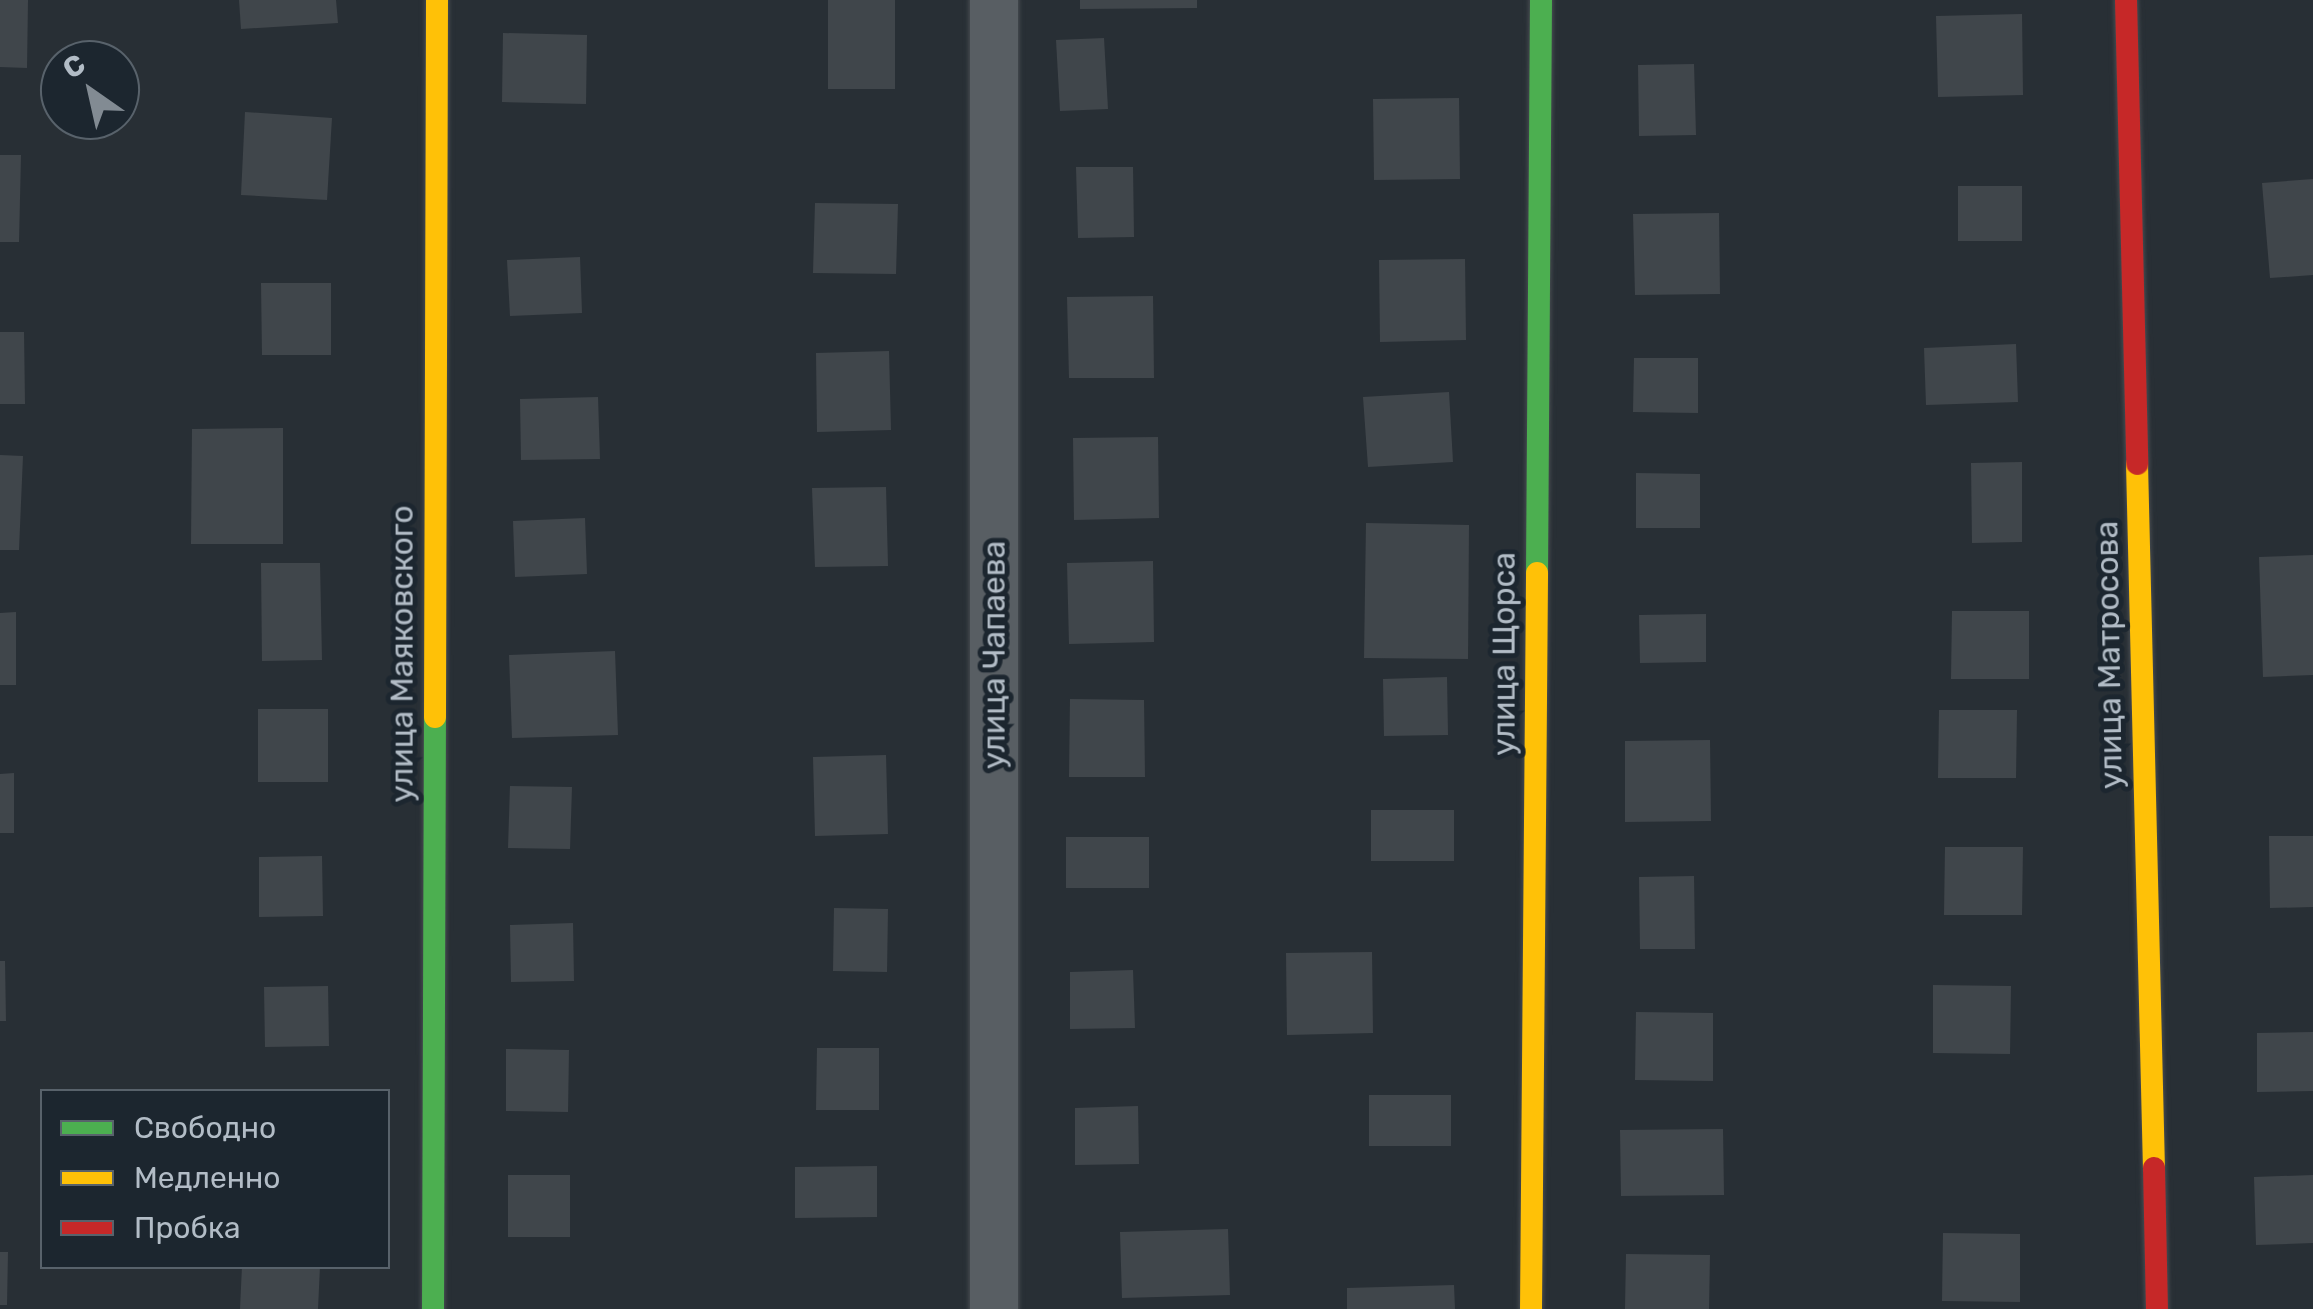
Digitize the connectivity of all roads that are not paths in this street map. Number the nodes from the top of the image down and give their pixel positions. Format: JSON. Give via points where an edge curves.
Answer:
{"nodes":[{"id":1,"x":437,"y":0,"type":"edge"},
{"id":2,"x":994,"y":0,"type":"edge"},
{"id":3,"x":1540,"y":0,"type":"edge"},
{"id":4,"x":2126,"y":0,"type":"edge"},
{"id":5,"x":433,"y":1309,"type":"edge"},
{"id":6,"x":994,"y":1309,"type":"edge"},
{"id":7,"x":1532,"y":1309,"type":"edge"},
{"id":8,"x":2157,"y":1309,"type":"edge"}],
"edges":[{"from":1,"to":5,"type":"street","name":"улица Маяковского"},
{"from":2,"to":6,"type":"street","name":"улица Чапаева"},
{"from":3,"to":7,"type":"street","name":"улица Щорса"},
{"from":4,"to":8,"type":"street","name":"улица Матросова"}]}
